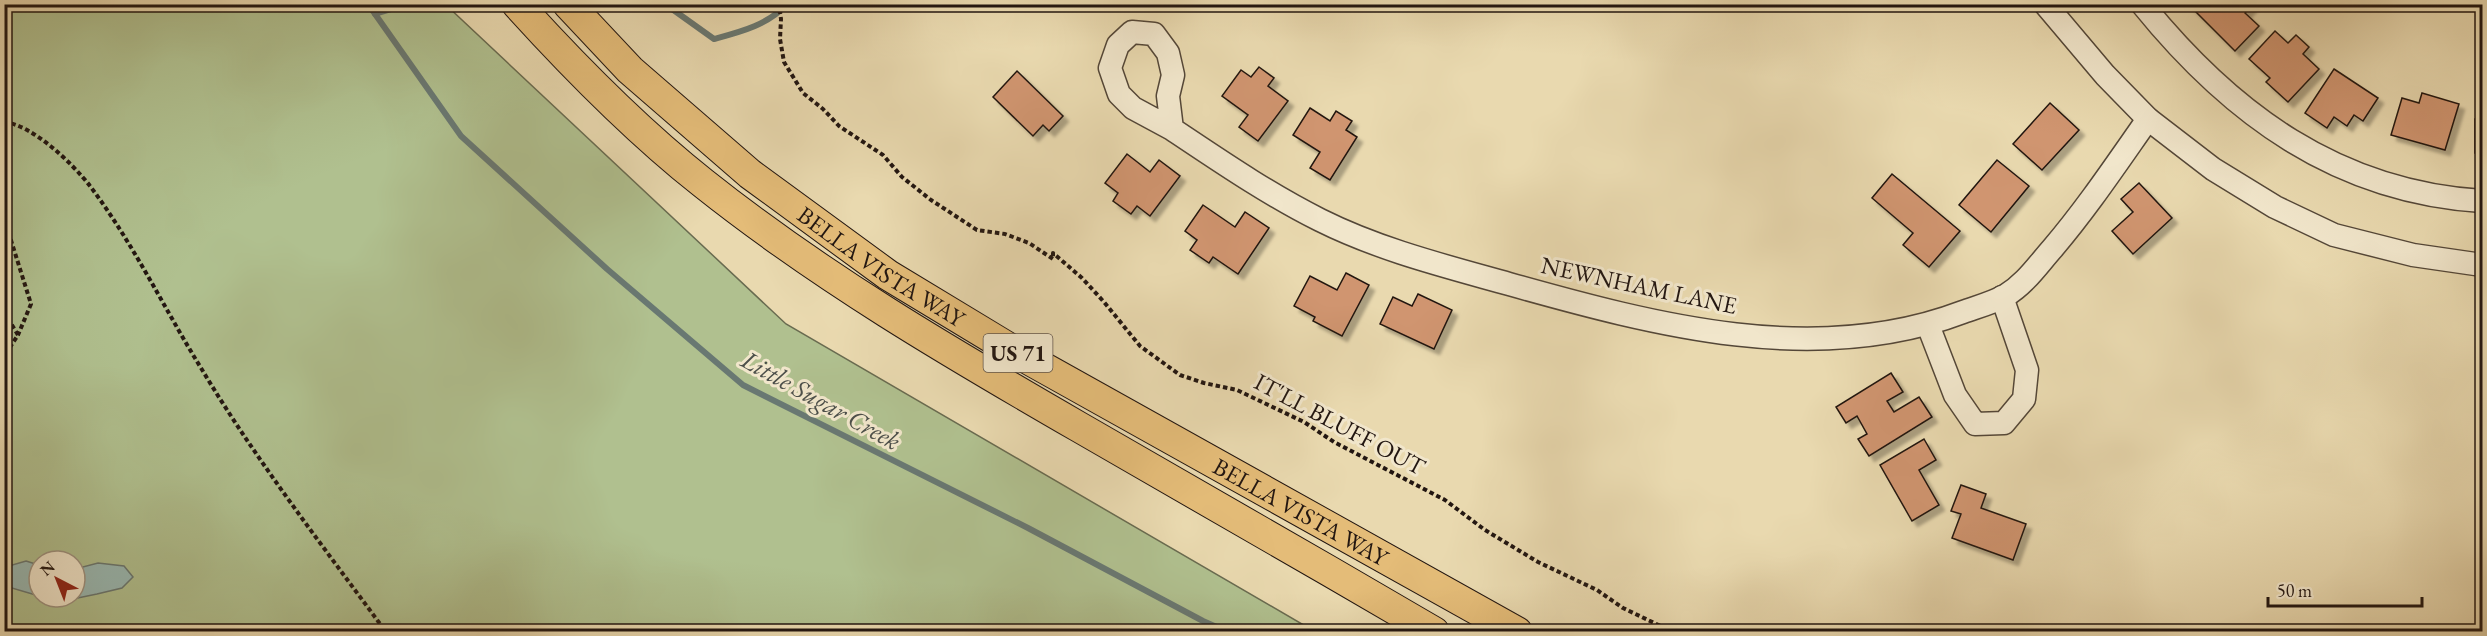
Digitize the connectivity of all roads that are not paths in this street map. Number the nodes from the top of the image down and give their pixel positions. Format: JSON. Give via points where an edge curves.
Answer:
{"nodes":[{"id":1,"x":517,"y":4,"type":"edge"},
{"id":2,"x":568,"y":4,"type":"edge"},
{"id":3,"x":2045,"y":4,"type":"edge"},
{"id":4,"x":2142,"y":4,"type":"edge"},
{"id":5,"x":2148,"y":119,"type":"junction"},
{"id":6,"x":1172,"y":129,"type":"dead end"},
{"id":7,"x":2482,"y":201,"type":"edge"},
{"id":8,"x":2482,"y":265,"type":"edge"},
{"id":9,"x":2002,"y":297,"type":"junction"},
{"id":10,"x":1928,"y":325,"type":"junction"},
{"id":11,"x":1434,"y":632,"type":"edge"},
{"id":12,"x":1517,"y":632,"type":"edge"}],
"edges":[{"from":1,"to":11,"type":"main road","name":"BELLA VISTA WAY","number":"US 71","via":[[566,59],[702,183],[830,277],[930,341]]},
{"from":2,"to":12,"type":"main road","name":"BELLA VISTA WAY","number":"US 71","via":[[630,70],[741,167],[888,275],[1012,350]]},
{"from":3,"to":5,"type":"street"},
{"from":4,"to":7,"type":"street","via":[[2213,83],[2246,110],[2318,157],[2407,190]]},
{"from":5,"to":8,"type":"street","via":[[2213,169],[2275,207],[2334,235],[2414,255]]},
{"from":5,"to":9,"type":"street","name":"NEWNHAM LANE","via":[[2079,217],[2022,284]]},
{"from":6,"to":10,"type":"street","name":"NEWNHAM LANE","via":[[1319,220],[1379,245],[1580,304],[1651,321],[1786,339],[1846,337]]},
{"from":9,"to":10,"type":"street","name":"NEWNHAM LANE"},
{"from":9,"to":10,"type":"street","via":[[2027,370],[2024,399],[2004,423],[1976,424],[1955,395]]}]}
